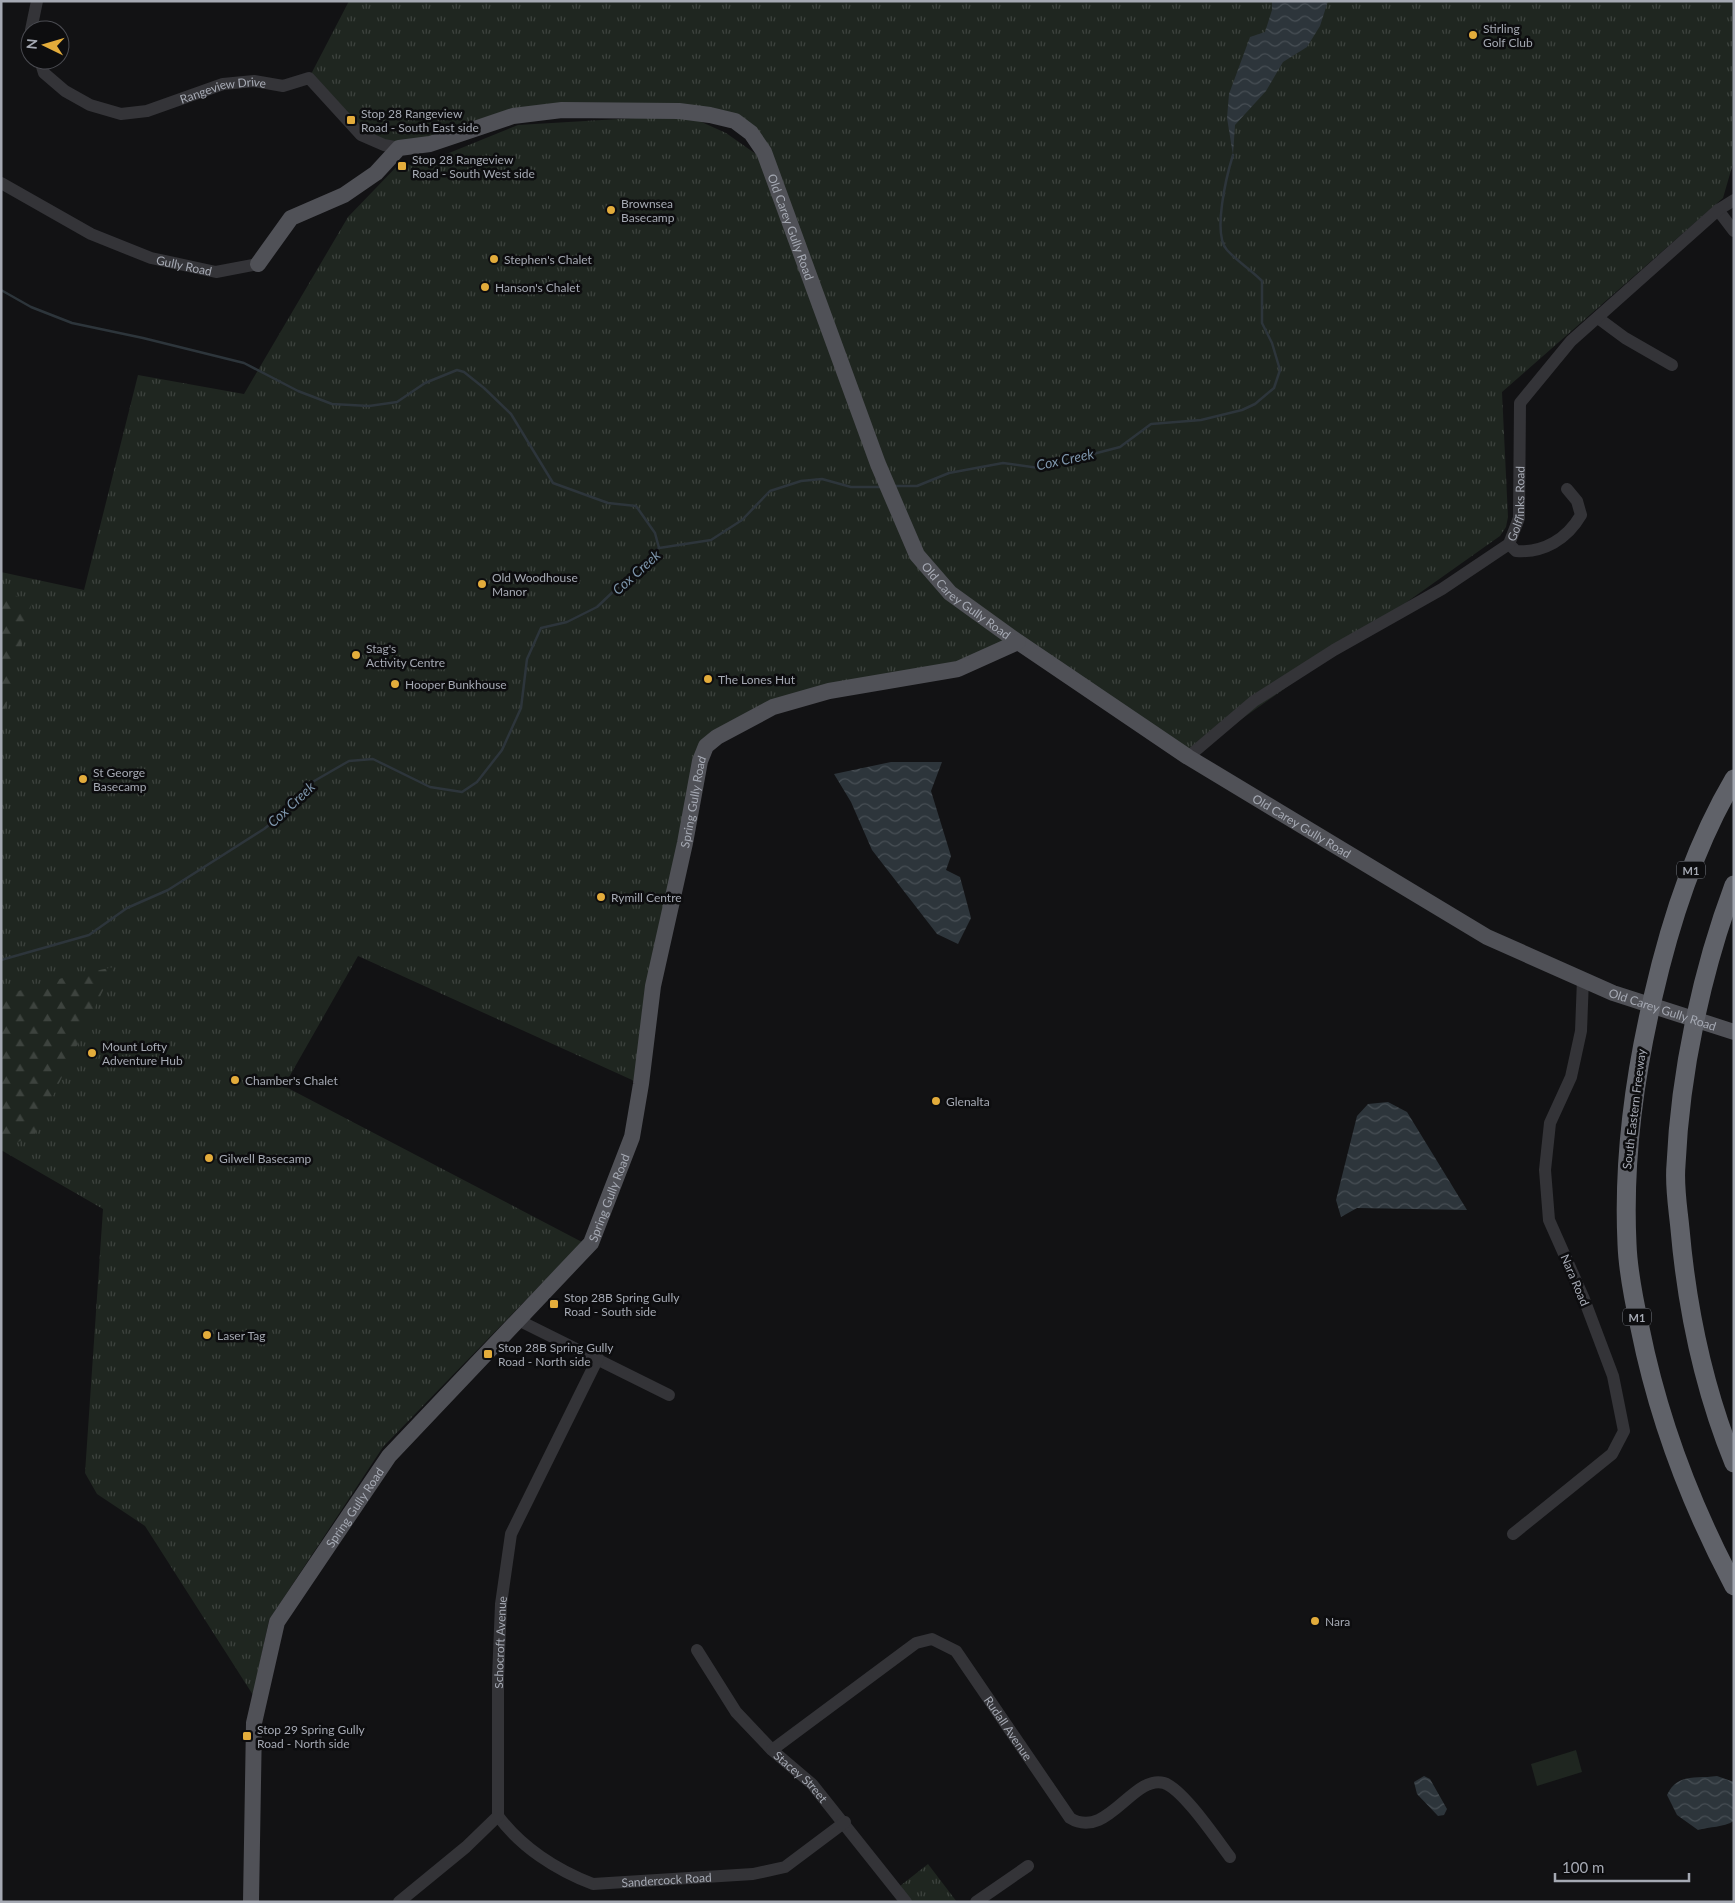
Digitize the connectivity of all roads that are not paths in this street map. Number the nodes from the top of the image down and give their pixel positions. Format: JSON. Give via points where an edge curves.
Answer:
{"nodes":[{"id":1,"x":37,"y":1,"type":"edge"},
{"id":2,"x":33,"y":20,"type":"edge"},
{"id":3,"x":43,"y":70,"type":"edge"},
{"id":4,"x":399,"y":148,"type":"junction"},
{"id":5,"x":1,"y":183,"type":"edge"},
{"id":6,"x":1734,"y":200,"type":"edge"},
{"id":7,"x":1718,"y":210,"type":"junction"},
{"id":8,"x":1734,"y":230,"type":"edge"},
{"id":9,"x":258,"y":264,"type":"joint"},
{"id":10,"x":1598,"y":318,"type":"junction"},
{"id":11,"x":1672,"y":365,"type":"dead end"},
{"id":12,"x":1567,"y":489,"type":"dead end"},
{"id":13,"x":1508,"y":544,"type":"junction"},
{"id":14,"x":1018,"y":642,"type":"junction"},
{"id":15,"x":1188,"y":757,"type":"junction"},
{"id":16,"x":1734,"y":779,"type":"edge"},
{"id":17,"x":1734,"y":884,"type":"edge"},
{"id":18,"x":1583,"y":979,"type":"junction"},
{"id":19,"x":1729,"y":1030,"type":"edge"},
{"id":20,"x":518,"y":1320,"type":"junction"},
{"id":21,"x":598,"y":1358,"type":"junction"},
{"id":22,"x":669,"y":1395,"type":"dead end"},
{"id":23,"x":1734,"y":1463,"type":"edge"},
{"id":24,"x":1513,"y":1534,"type":"dead end"},
{"id":25,"x":1734,"y":1586,"type":"edge"},
{"id":26,"x":697,"y":1650,"type":"dead end"},
{"id":27,"x":772,"y":1750,"type":"junction"},
{"id":28,"x":498,"y":1816,"type":"junction"},
{"id":29,"x":845,"y":1822,"type":"junction"},
{"id":30,"x":1230,"y":1857,"type":"dead end"},
{"id":31,"x":1028,"y":1866,"type":"dead end"},
{"id":32,"x":251,"y":1902,"type":"edge"},
{"id":33,"x":399,"y":1902,"type":"edge"},
{"id":34,"x":906,"y":1902,"type":"edge"},
{"id":35,"x":976,"y":1902,"type":"edge"}],
"edges":[{"from":1,"to":2,"type":"street"},
{"from":3,"to":4,"type":"street","name":"Rangeview Drive","via":[[65,91],[90,105],[121,114],[147,111],[223,84],[254,82],[283,86],[309,78],[361,135]]},
{"from":4,"to":9,"type":"main road","name":"Gully Road","via":[[376,173],[344,194],[291,218]]},
{"from":4,"to":14,"type":"main road","name":"Old Carey Gully Road","via":[[430,144],[513,116],[562,110],[679,111],[735,121],[750,133],[764,152],[916,555],[950,593]]},
{"from":5,"to":9,"type":"street","name":"Gully Road","via":[[91,234],[152,258],[216,272]]},
{"from":6,"to":7,"type":"street","name":"Golflinks Road"},
{"from":7,"to":8,"type":"street"},
{"from":7,"to":10,"type":"street","name":"Golflinks Road"},
{"from":10,"to":11,"type":"street"},
{"from":10,"to":13,"type":"street","name":"Golflinks Road","via":[[1571,341],[1520,403],[1519,518]]},
{"from":12,"to":13,"type":"street","via":[[1577,501],[1581,515],[1573,528],[1553,544],[1526,552],[1516,551]]},
{"from":13,"to":15,"type":"street","name":"Golflinks Road","via":[[1442,589],[1334,650],[1254,701]]},
{"from":14,"to":15,"type":"main road","name":"Old Carey Gully Road"},
{"from":14,"to":20,"type":"main road","name":"Spring Gully Road","via":[[958,670],[829,691],[773,707],[706,746],[700,761],[653,986],[632,1137],[591,1243]]},
{"from":15,"to":18,"type":"main road","name":"Old Carey Gully Road","via":[[1487,937]]},
{"from":16,"to":25,"type":"highway","name":"South Eastern Freeway","number":"M1","via":[[1693,863],[1670,925],[1644,1032],[1629,1133],[1626,1247],[1650,1376],[1687,1486]]},
{"from":17,"to":23,"type":"highway","via":[[1718,925],[1703,985],[1689,1054],[1675,1166],[1684,1281],[1698,1348]]},
{"from":18,"to":19,"type":"main road","name":"Old Carey Gully Road","via":[[1613,993]]},
{"from":18,"to":24,"type":"street","name":"Nara Road","via":[[1581,1031],[1571,1077],[1550,1124],[1545,1170],[1549,1220],[1613,1376],[1624,1431],[1612,1454]]},
{"from":20,"to":21,"type":"street"},
{"from":20,"to":32,"type":"main road","name":"Spring Gully Road","via":[[389,1456],[277,1622],[254,1723]]},
{"from":21,"to":22,"type":"street"},
{"from":21,"to":28,"type":"street","name":"Schocroft Avenue","via":[[511,1534],[501,1604]]},
{"from":26,"to":27,"type":"street","name":"Stacey Street","via":[[736,1712]]},
{"from":27,"to":29,"type":"street","name":"Stacey Street","via":[[812,1784]]},
{"from":27,"to":30,"type":"street","name":"Rudall Avenue","via":[[916,1643],[932,1639],[956,1651],[1070,1818],[1079,1824],[1094,1823],[1149,1784],[1164,1783],[1184,1797]]},
{"from":28,"to":29,"type":"street","name":"Sandercock Road","via":[[512,1835],[538,1854],[570,1875],[593,1884],[753,1874],[785,1867]]},
{"from":28,"to":33,"type":"street"},
{"from":29,"to":34,"type":"street","name":"Stacey Street"},
{"from":31,"to":35,"type":"street"}]}
